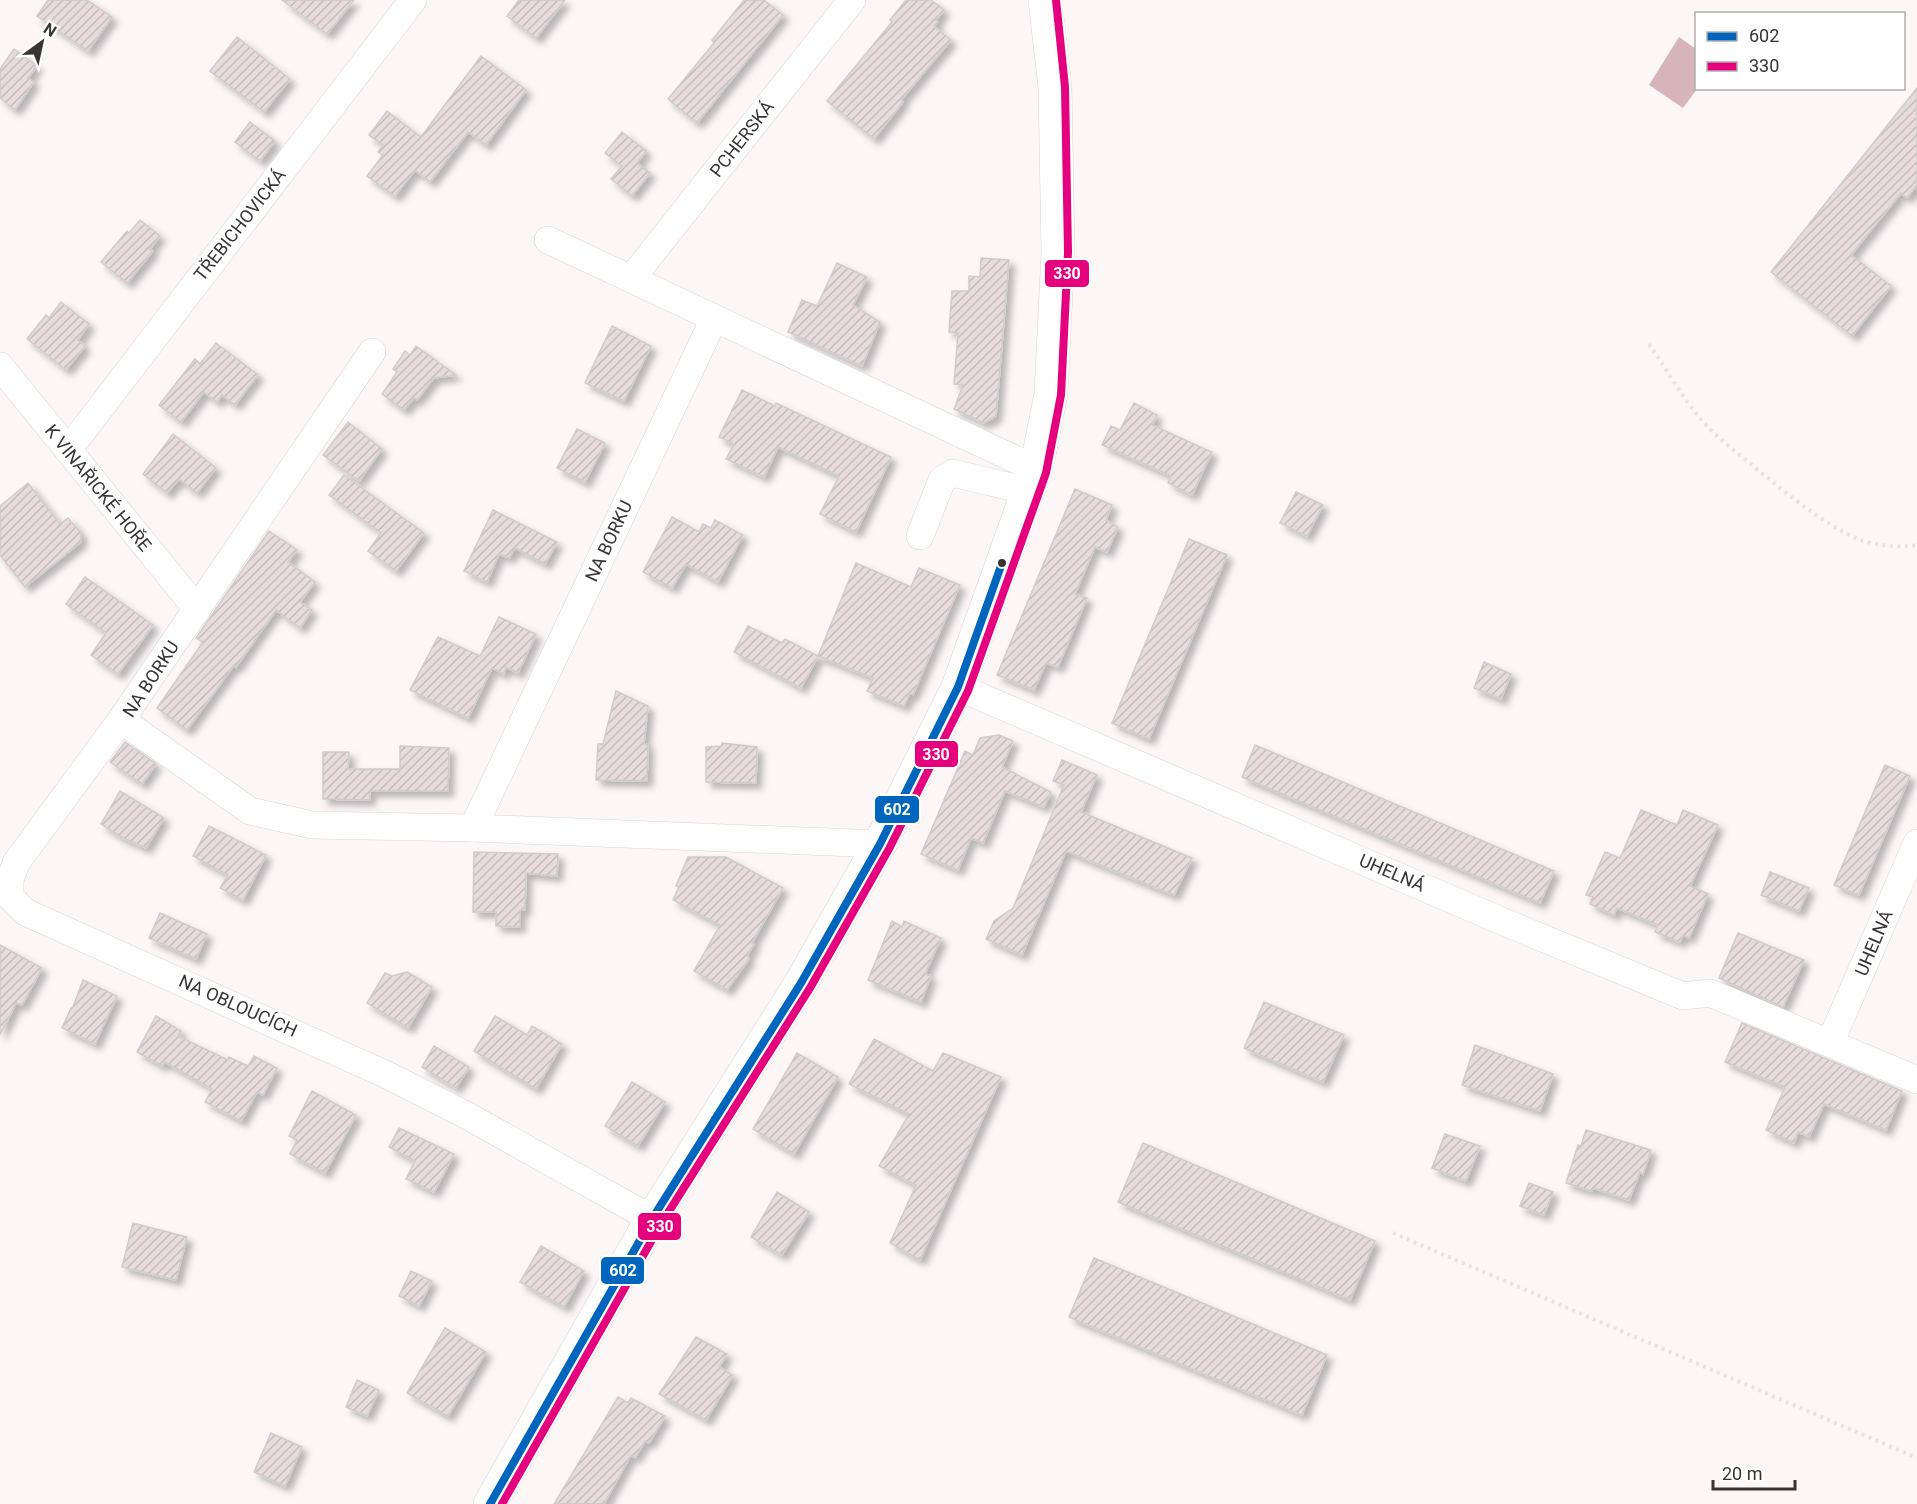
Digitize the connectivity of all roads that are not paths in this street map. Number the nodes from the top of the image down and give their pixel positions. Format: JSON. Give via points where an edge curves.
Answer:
{"nodes":[{"id":1,"x":413,"y":0,"type":"edge"},
{"id":2,"x":852,"y":0,"type":"edge"},
{"id":3,"x":1045,"y":0,"type":"edge"},
{"id":4,"x":548,"y":240,"type":"dead end"},
{"id":5,"x":631,"y":279,"type":"junction"},
{"id":6,"x":714,"y":319,"type":"junction"},
{"id":7,"x":372,"y":352,"type":"dead end"},
{"id":8,"x":0,"y":366,"type":"edge"},
{"id":9,"x":68,"y":450,"type":"junction"},
{"id":10,"x":1032,"y":480,"type":"junction"},
{"id":11,"x":920,"y":536,"type":"dead end"},
{"id":12,"x":197,"y":609,"type":"junction"},
{"id":13,"x":958,"y":687,"type":"junction"},
{"id":14,"x":121,"y":720,"type":"junction"},
{"id":15,"x":473,"y":828,"type":"junction"},
{"id":16,"x":1917,"y":843,"type":"edge"},
{"id":17,"x":880,"y":844,"type":"junction"},
{"id":18,"x":1830,"y":1043,"type":"junction"},
{"id":19,"x":1917,"y":1080,"type":"edge"},
{"id":20,"x":652,"y":1219,"type":"junction"},
{"id":21,"x":490,"y":1504,"type":"edge"}],
"edges":[{"from":1,"to":9,"type":"street","name":"TŘEBICHOVICKÁ"},
{"from":2,"to":5,"type":"street","name":"PCHERSKÁ"},
{"from":3,"to":10,"type":"main road","via":[[1055,87],[1058,252],[1051,394]]},
{"from":4,"to":5,"type":"street"},
{"from":5,"to":6,"type":"street"},
{"from":6,"to":10,"type":"street"},
{"from":6,"to":15,"type":"street","name":"NA BORKU"},
{"from":7,"to":12,"type":"street","name":"NA BORKU"},
{"from":8,"to":9,"type":"street","name":"K VINAŘICKÉ HOŘE"},
{"from":9,"to":12,"type":"street","name":"K VINAŘICKÉ HOŘE"},
{"from":10,"to":11,"type":"street","via":[[953,473],[942,480]]},
{"from":10,"to":13,"type":"main road"},
{"from":12,"to":14,"type":"street","name":"NA BORKU"},
{"from":13,"to":17,"type":"main road"},
{"from":13,"to":18,"type":"street","name":"UHELNÁ","via":[[1683,996],[1710,993]]},
{"from":14,"to":15,"type":"street","name":"NA BORKU","via":[[250,811],[312,825]]},
{"from":14,"to":20,"type":"street","name":"NA OBLOUCÍCH","via":[[16,863],[10,897],[25,912],[387,1075]]},
{"from":15,"to":17,"type":"street","name":"NA BORKU"},
{"from":16,"to":18,"type":"street","name":"UHELNÁ"},
{"from":17,"to":20,"type":"main road","via":[[801,983]]},
{"from":18,"to":19,"type":"street","name":"UHELNÁ"},
{"from":20,"to":21,"type":"main road"}]}
